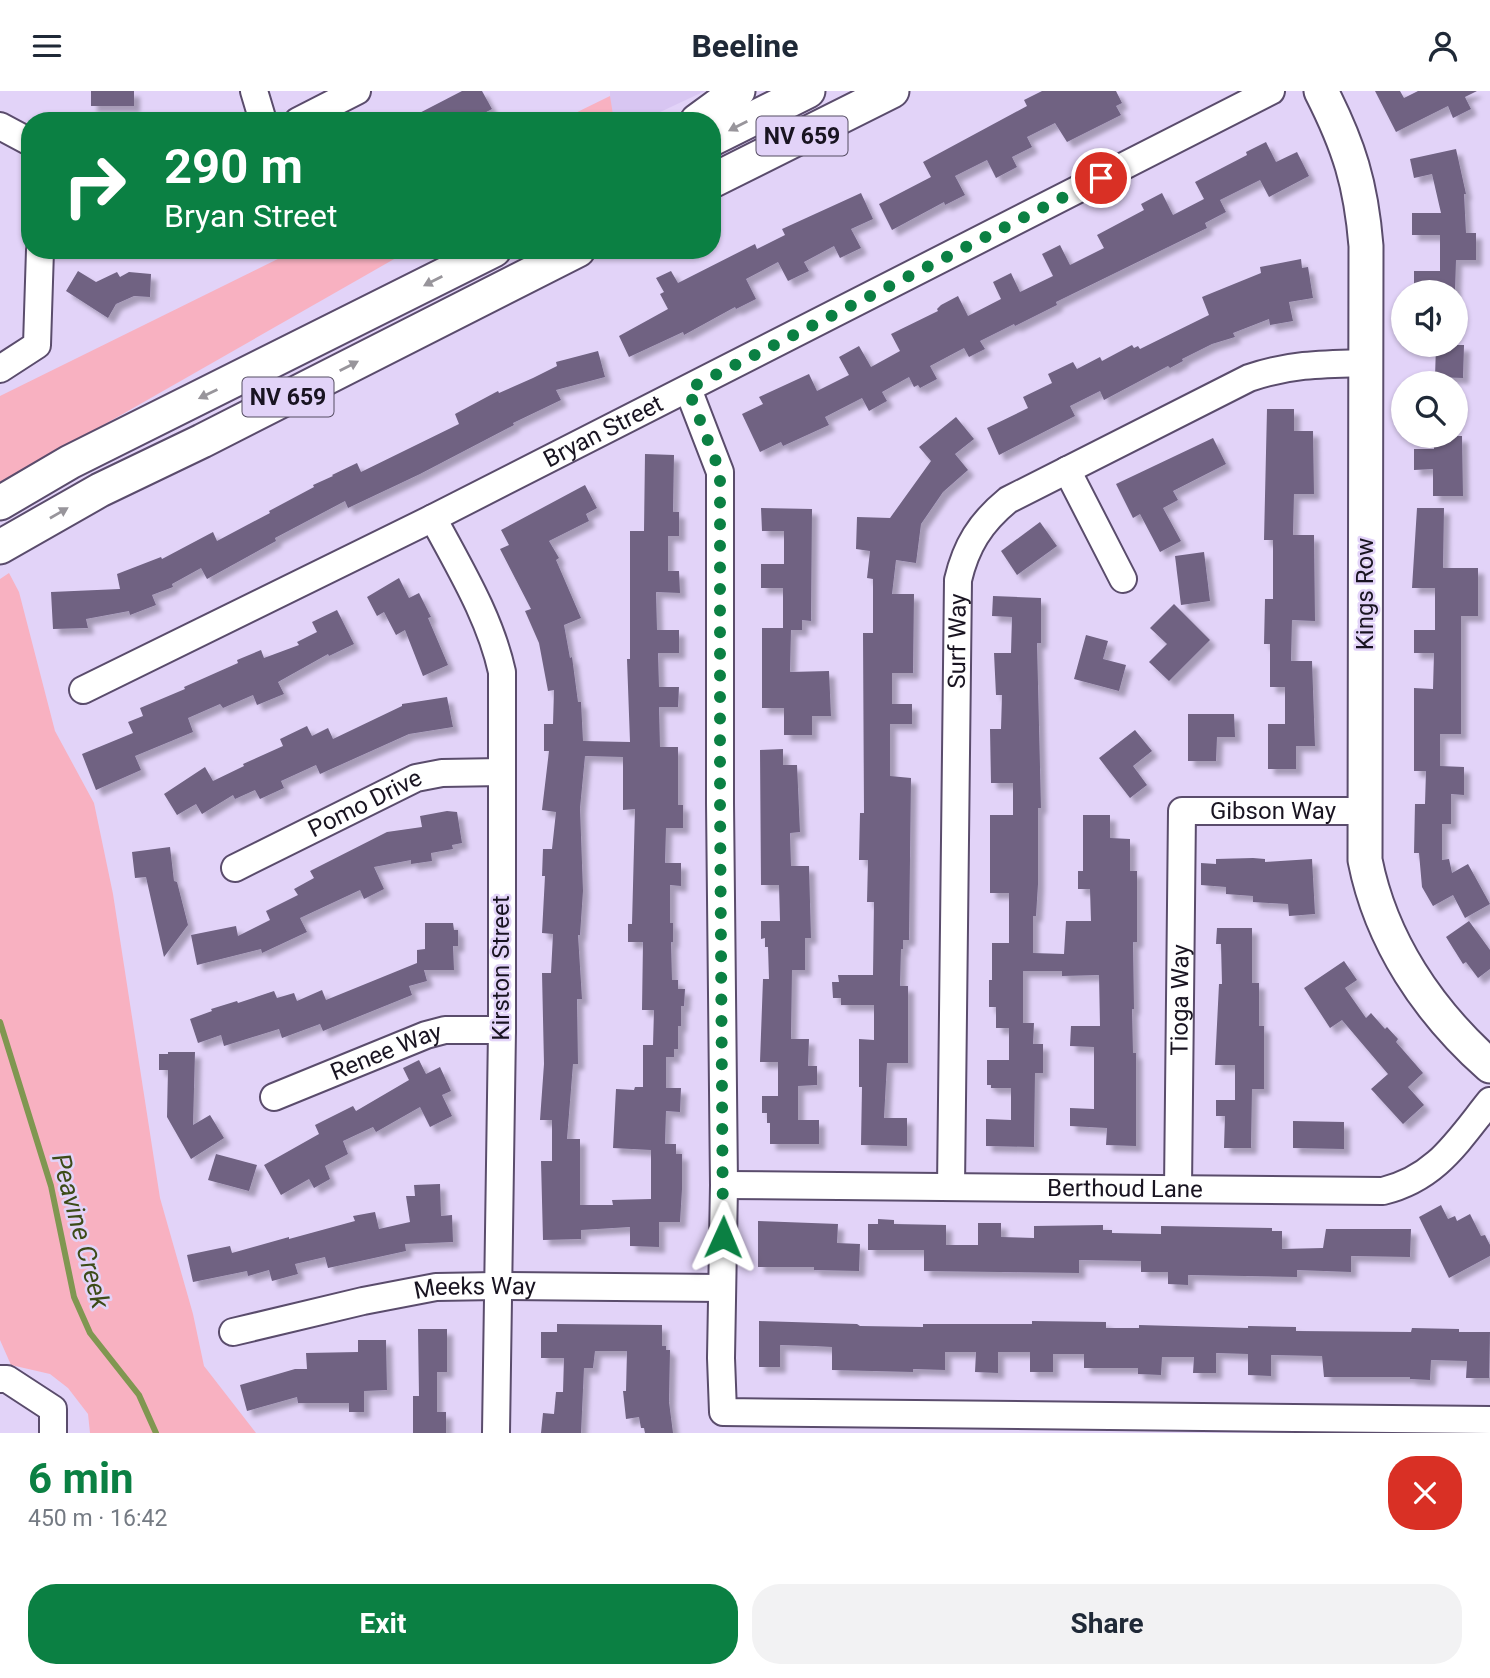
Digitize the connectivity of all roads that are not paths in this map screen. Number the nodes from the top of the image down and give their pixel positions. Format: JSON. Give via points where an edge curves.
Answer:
{"nodes":[{"id":1,"x":254,"y":91,"type":"edge"},
{"id":2,"x":357,"y":91,"type":"edge"},
{"id":3,"x":738,"y":91,"type":"edge"},
{"id":4,"x":808,"y":91,"type":"edge"},
{"id":5,"x":892,"y":91,"type":"edge"},
{"id":6,"x":1271,"y":91,"type":"edge"},
{"id":7,"x":1321,"y":91,"type":"edge"},
{"id":8,"x":260,"y":112,"type":"edge"},
{"id":9,"x":316,"y":112,"type":"edge"},
{"id":10,"x":709,"y":112,"type":"edge"},
{"id":11,"x":0,"y":126,"type":"edge"},
{"id":12,"x":721,"y":134,"type":"edge"},
{"id":13,"x":21,"y":137,"type":"edge"},
{"id":14,"x":721,"y":176,"type":"edge"},
{"id":15,"x":40,"y":259,"type":"edge"},
{"id":16,"x":476,"y":259,"type":"edge"},
{"id":17,"x":560,"y":259,"type":"edge"},
{"id":18,"x":1366,"y":363,"type":"junction"},
{"id":19,"x":0,"y":369,"type":"edge"},
{"id":20,"x":688,"y":389,"type":"junction"},
{"id":21,"x":1067,"y":470,"type":"junction"},
{"id":22,"x":0,"y":503,"type":"edge"},
{"id":23,"x":433,"y":518,"type":"junction"},
{"id":24,"x":0,"y":547,"type":"edge"},
{"id":25,"x":1123,"y":579,"type":"dead end"},
{"id":26,"x":83,"y":690,"type":"dead end"},
{"id":27,"x":502,"y":772,"type":"junction"},
{"id":28,"x":1182,"y":811,"type":"joint"},
{"id":29,"x":1364,"y":811,"type":"junction"},
{"id":30,"x":235,"y":868,"type":"dead end"},
{"id":31,"x":502,"y":1030,"type":"junction"},
{"id":32,"x":1490,"y":1066,"type":"edge"},
{"id":33,"x":274,"y":1097,"type":"dead end"},
{"id":34,"x":1490,"y":1101,"type":"edge"},
{"id":35,"x":724,"y":1185,"type":"junction"},
{"id":36,"x":951,"y":1187,"type":"junction"},
{"id":37,"x":1178,"y":1189,"type":"junction"},
{"id":38,"x":496,"y":1286,"type":"junction"},
{"id":39,"x":722,"y":1289,"type":"junction"},
{"id":40,"x":233,"y":1332,"type":"dead end"},
{"id":41,"x":4,"y":1379,"type":"edge"},
{"id":42,"x":1490,"y":1420,"type":"edge"},
{"id":43,"x":953,"y":1424,"type":"edge"},
{"id":44,"x":53,"y":1433,"type":"edge"},
{"id":45,"x":496,"y":1433,"type":"edge"}],
"edges":[{"from":1,"to":8,"type":"street"},
{"from":2,"to":9,"type":"street"},
{"from":3,"to":10,"type":"main road"},
{"from":4,"to":12,"type":"main road","number":"NV 659","one_way":true},
{"from":5,"to":14,"type":"main road","number":"NV 659"},
{"from":6,"to":20,"type":"street","name":"Bryan Street"},
{"from":7,"to":18,"type":"main road","name":"Kings Row","via":[[1358,180],[1363,214]]},
{"from":11,"to":13,"type":"street"},
{"from":15,"to":19,"type":"street","via":[[37,345]]},
{"from":16,"to":22,"type":"main road","number":"NV 659","one_way":true,"via":[[70,462]]},
{"from":24,"to":17,"type":"main road","number":"NV 659","one_way":true,"via":[[100,490]]},
{"from":18,"to":21,"type":"street","name":"Surf Way","via":[[1308,364],[1250,378]]},
{"from":18,"to":29,"type":"main road","name":"Kings Row"},
{"from":20,"to":23,"type":"street","name":"Bryan Street"},
{"from":20,"to":35,"type":"street","via":[[720,472]]},
{"from":21,"to":25,"type":"street"},
{"from":21,"to":36,"type":"street","name":"Surf Way","via":[[1008,500],[991,514],[974,534],[958,580]]},
{"from":23,"to":26,"type":"street","name":"Bryan Street"},
{"from":23,"to":27,"type":"street","name":"Kirston Street","via":[[496,646],[502,672]]},
{"from":27,"to":30,"type":"street","name":"Pomo Drive","via":[[416,778]]},
{"from":27,"to":31,"type":"street","name":"Kirston Street"},
{"from":28,"to":29,"type":"street","name":"Gibson Way"},
{"from":28,"to":37,"type":"street","name":"Tioga Way"},
{"from":29,"to":32,"type":"main road","name":"Kings Row","via":[[1365,860],[1388,934],[1417,985]]},
{"from":31,"to":33,"type":"street","name":"Renee Way","via":[[445,1030],[426,1035]]},
{"from":31,"to":38,"type":"street","name":"Kirston Street"},
{"from":34,"to":37,"type":"street","name":"Berthoud Lane","via":[[1437,1164],[1403,1186],[1383,1191]]},
{"from":35,"to":36,"type":"street","name":"Berthoud Lane"},
{"from":35,"to":39,"type":"street"},
{"from":36,"to":37,"type":"street","name":"Berthoud Lane"},
{"from":38,"to":39,"type":"street","name":"Meeks Way"},
{"from":38,"to":40,"type":"street","name":"Meeks Way","via":[[436,1287]]},
{"from":38,"to":45,"type":"street","name":"Kirston Street"},
{"from":39,"to":43,"type":"street","via":[[723,1412]]},
{"from":41,"to":44,"type":"street","via":[[53,1409]]},
{"from":42,"to":43,"type":"street"}]}
